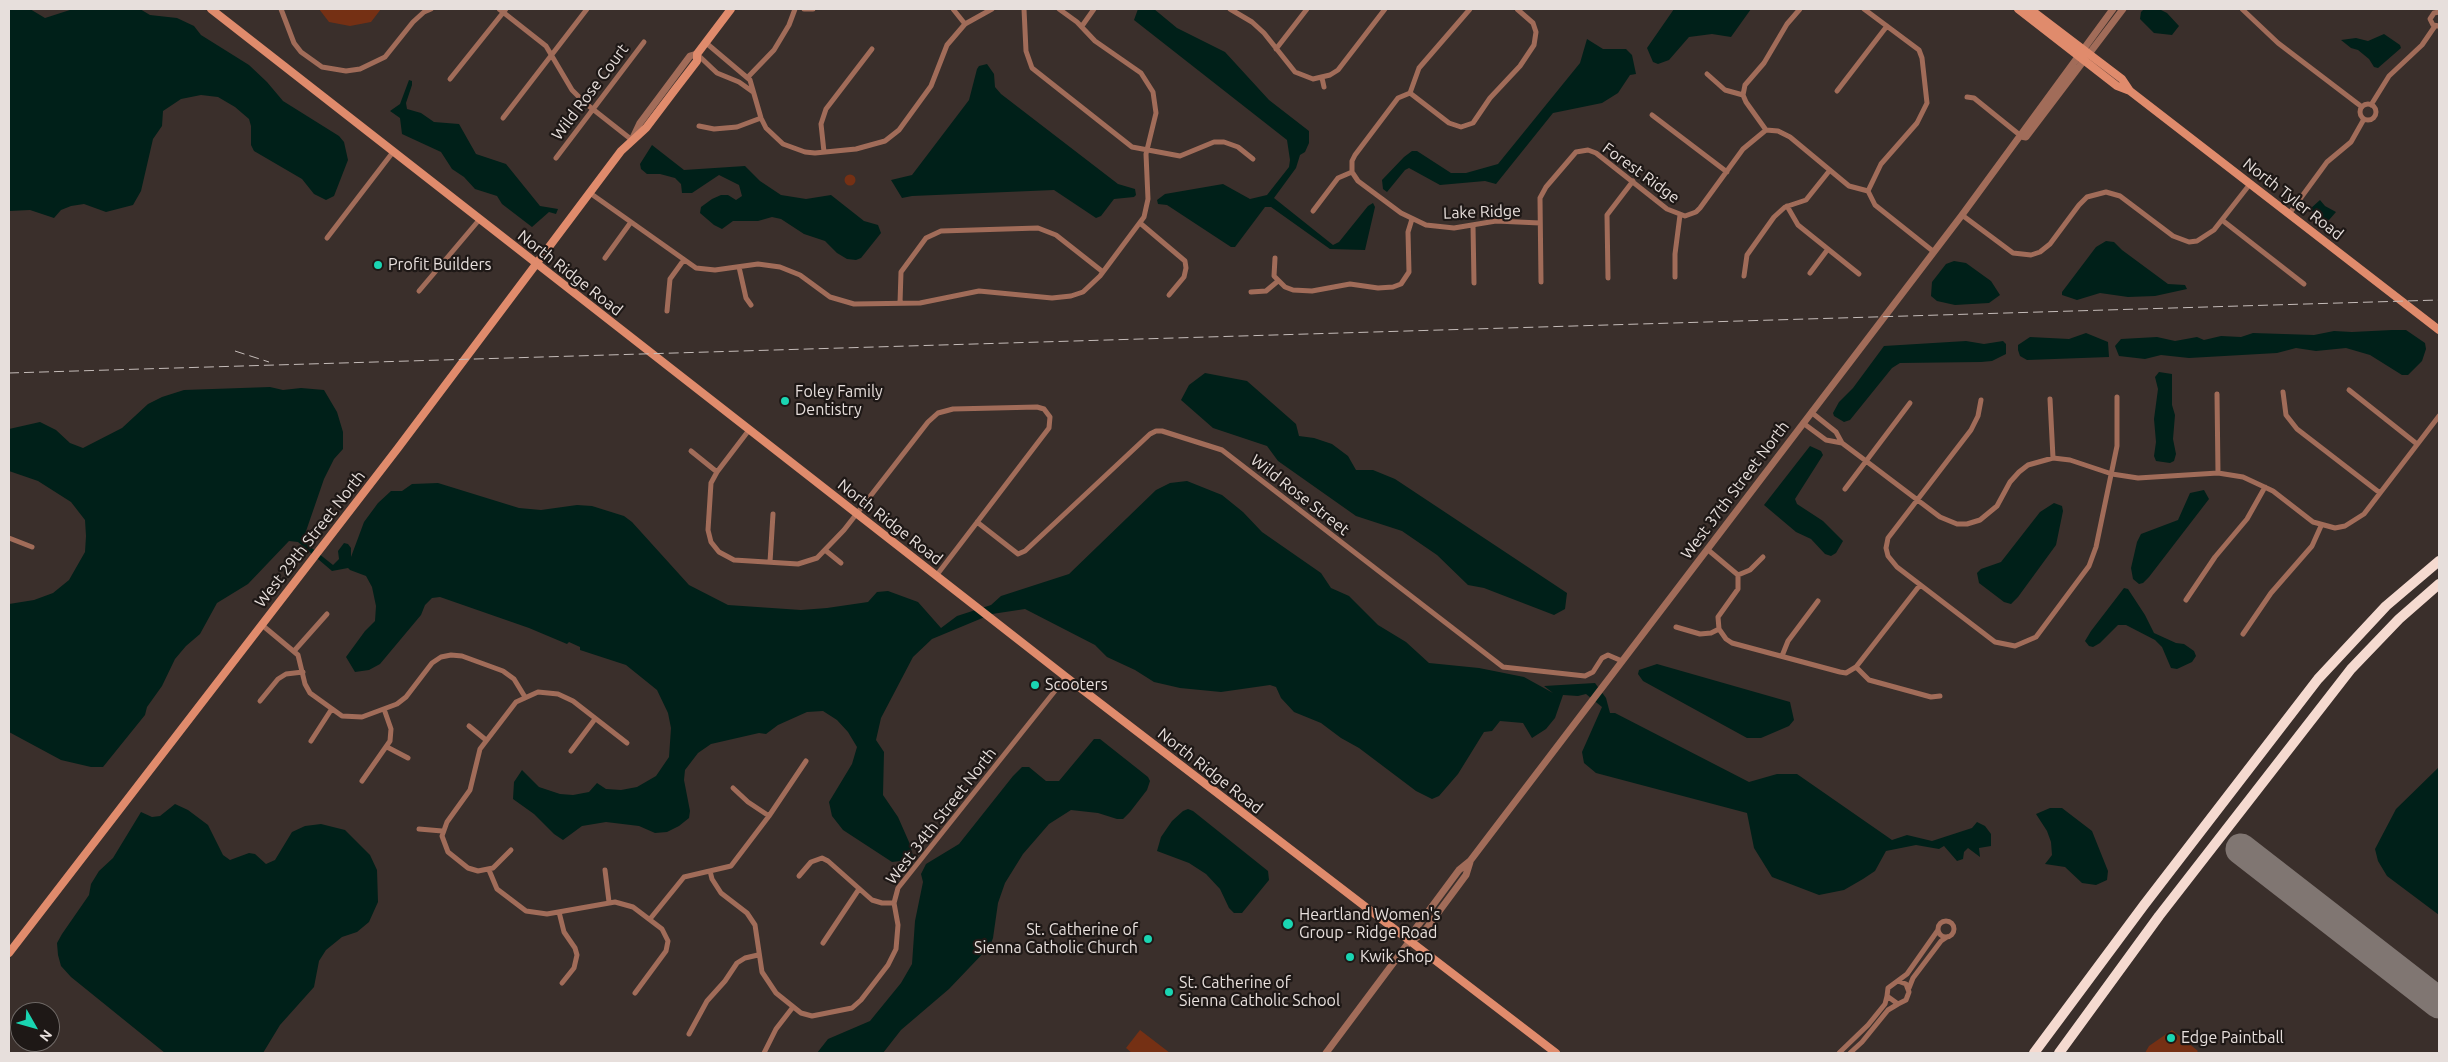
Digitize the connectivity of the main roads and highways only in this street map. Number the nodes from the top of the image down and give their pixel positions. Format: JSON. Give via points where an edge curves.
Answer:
{"nodes":[{"id":1,"x":210,"y":9,"type":"edge"},
{"id":2,"x":731,"y":9,"type":"edge"},
{"id":3,"x":2018,"y":9,"type":"edge"},
{"id":4,"x":2030,"y":9,"type":"edge"},
{"id":5,"x":2130,"y":91,"type":"junction"},
{"id":6,"x":536,"y":264,"type":"junction"},
{"id":7,"x":2439,"y":330,"type":"edge"},
{"id":8,"x":2439,"y":562,"type":"edge"},
{"id":9,"x":2439,"y":584,"type":"edge"},
{"id":10,"x":9,"y":953,"type":"edge"},
{"id":11,"x":1556,"y":1053,"type":"edge"},
{"id":12,"x":2034,"y":1053,"type":"edge"},
{"id":13,"x":2059,"y":1053,"type":"edge"}],
"edges":[{"from":1,"to":6,"type":"main road","name":"North Ridge Road"},
{"from":2,"to":6,"type":"main road","name":"West 29th Street North","via":[[696,54],[697,61],[646,128],[632,140]]},
{"from":3,"to":5,"type":"main road","name":"North Tyler Road","via":[[2080,59],[2117,86]]},
{"from":4,"to":5,"type":"main road","name":"North Tyler Road","via":[[2122,79]]},
{"from":5,"to":7,"type":"main road","name":"North Tyler Road"},
{"from":6,"to":10,"type":"main road","name":"West 29th Street North"},
{"from":6,"to":11,"type":"main road","name":"North Ridge Road"},
{"from":8,"to":12,"type":"highway","via":[[2371,621],[2318,680]]},
{"from":9,"to":13,"type":"highway","via":[[2368,650],[2160,916]]}]}
